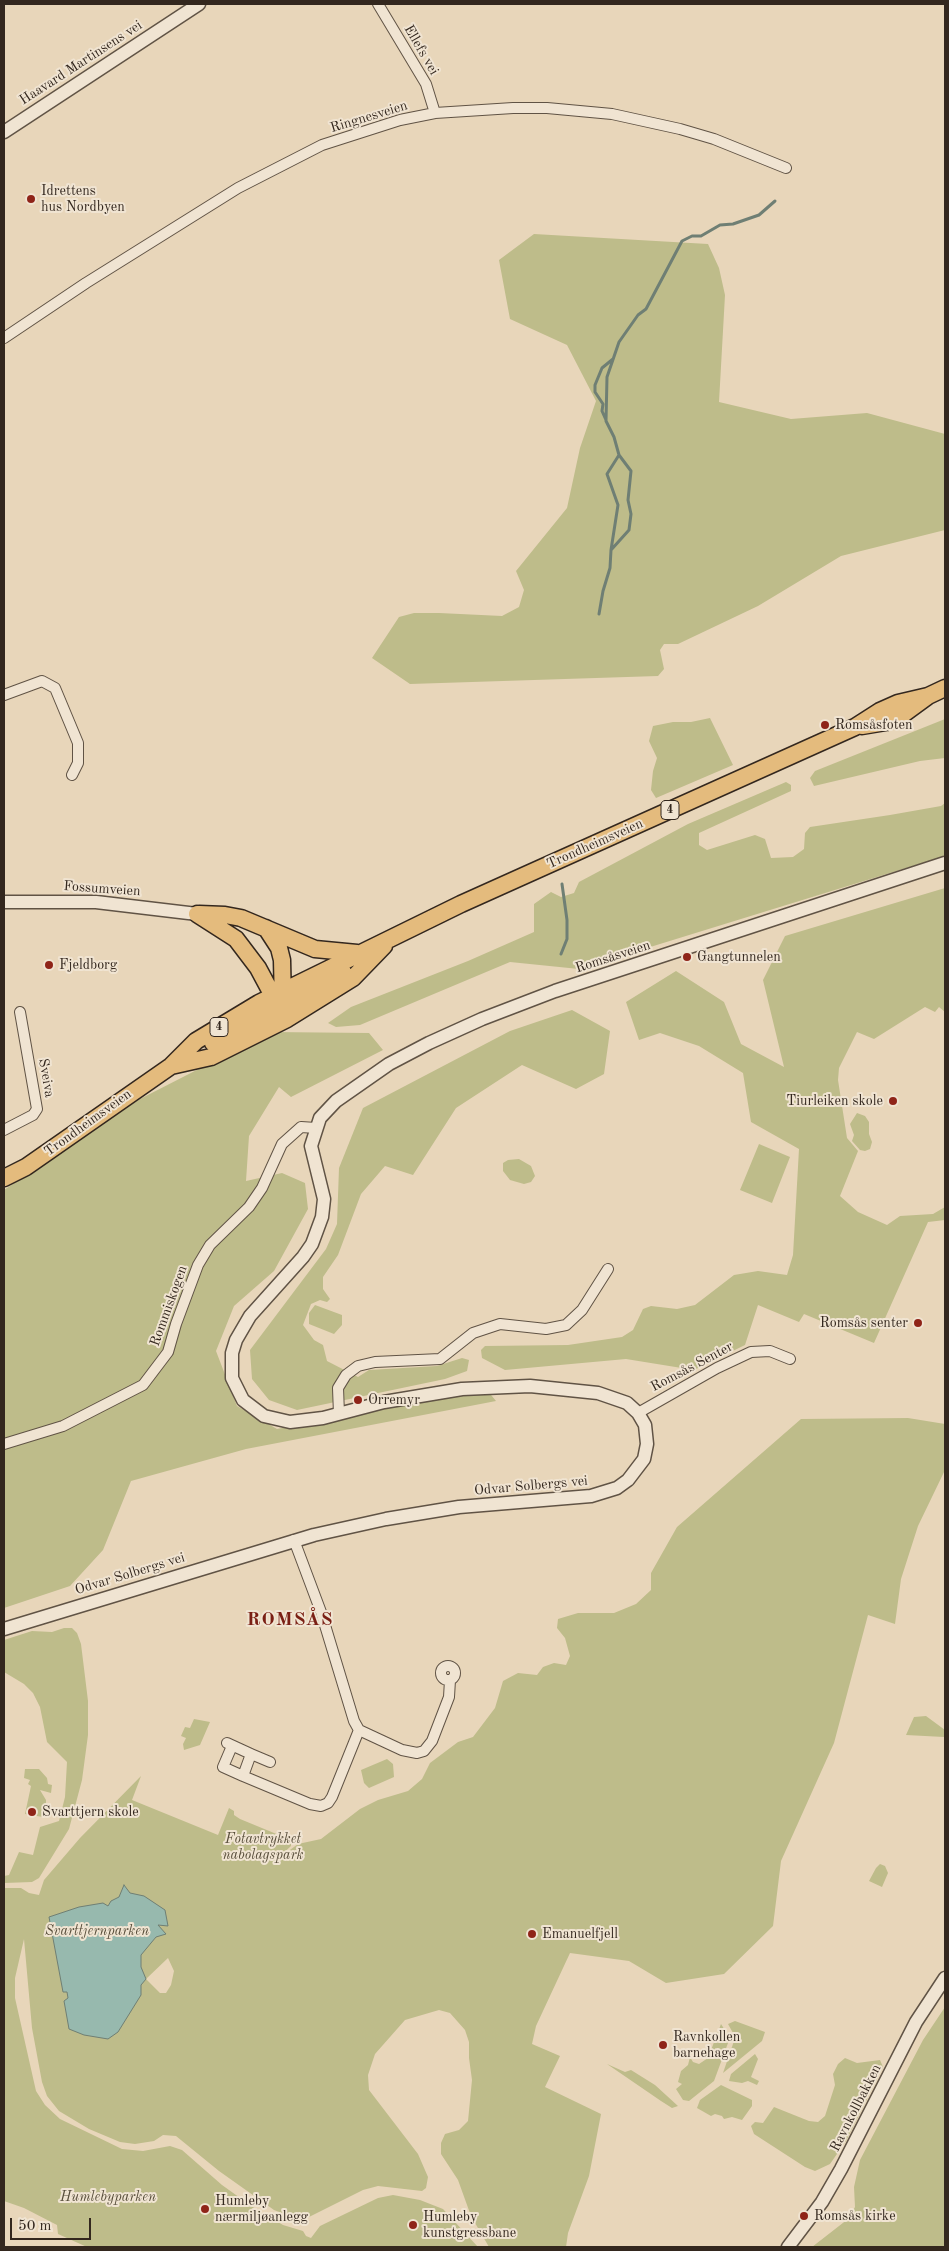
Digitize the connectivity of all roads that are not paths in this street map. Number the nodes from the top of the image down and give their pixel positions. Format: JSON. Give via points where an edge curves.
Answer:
{"nodes":[{"id":1,"x":199,"y":4,"type":"edge"},
{"id":2,"x":378,"y":4,"type":"edge"},
{"id":3,"x":435,"y":113,"type":"junction"},
{"id":4,"x":4,"y":132,"type":"edge"},
{"id":5,"x":786,"y":168,"type":"dead end"},
{"id":6,"x":4,"y":338,"type":"edge"},
{"id":7,"x":945,"y":688,"type":"edge"},
{"id":8,"x":4,"y":695,"type":"edge"},
{"id":9,"x":72,"y":775,"type":"dead end"},
{"id":10,"x":945,"y":862,"type":"edge"},
{"id":11,"x":4,"y":902,"type":"edge"},
{"id":12,"x":197,"y":914,"type":"junction"},
{"id":13,"x":266,"y":928,"type":"junction"},
{"id":14,"x":390,"y":939,"type":"junction"},
{"id":15,"x":364,"y":953,"type":"junction"},
{"id":16,"x":279,"y":997,"type":"junction"},
{"id":17,"x":20,"y":1012,"type":"dead end"},
{"id":18,"x":171,"y":1066,"type":"junction"},
{"id":19,"x":316,"y":1128,"type":"junction"},
{"id":20,"x":4,"y":1130,"type":"edge"},
{"id":21,"x":4,"y":1178,"type":"edge"},
{"id":22,"x":608,"y":1269,"type":"dead end"},
{"id":23,"x":790,"y":1359,"type":"dead end"},
{"id":24,"x":638,"y":1413,"type":"junction"},
{"id":25,"x":340,"y":1414,"type":"junction"},
{"id":26,"x":4,"y":1444,"type":"edge"},
{"id":27,"x":294,"y":1540,"type":"junction"},
{"id":28,"x":4,"y":1629,"type":"edge"},
{"id":29,"x":450,"y":1680,"type":"dead end"},
{"id":30,"x":359,"y":1730,"type":"junction"},
{"id":31,"x":251,"y":1754,"type":"junction"},
{"id":32,"x":270,"y":1762,"type":"dead end"},
{"id":33,"x":243,"y":1776,"type":"junction"},
{"id":34,"x":945,"y":1978,"type":"edge"},
{"id":35,"x":788,"y":2247,"type":"edge"}],
"edges":[{"from":1,"to":4,"type":"street","name":"Haavard Martinsens vei"},
{"from":2,"to":3,"type":"street","name":"Ellefs vei","via":[[426,84]]},
{"from":3,"to":5,"type":"street","name":"Ringnesveien","via":[[530,108],[612,114],[680,128]]},
{"from":3,"to":6,"type":"street","name":"Ringnesveien","via":[[359,132],[282,164],[173,228]]},
{"from":7,"to":14,"type":"highway","name":"Trondheimsveien","number":"4","via":[[888,708],[855,727]]},
{"from":8,"to":9,"type":"street","via":[[42,680],[55,688],[78,743],[78,763]]},
{"from":10,"to":19,"type":"street","name":"Romsåsveien","via":[[547,994],[482,1019],[406,1054],[353,1088],[326,1110]]},
{"from":11,"to":12,"type":"street","name":"Fossumveien","via":[[96,902]]},
{"from":12,"to":13,"type":"highway","via":[[242,918]]},
{"from":12,"to":16,"type":"highway","via":[[240,944]]},
{"from":13,"to":15,"type":"highway","via":[[315,949]]},
{"from":13,"to":16,"type":"highway","via":[[279,948],[282,960]]},
{"from":14,"to":15,"type":"highway","name":"Trondheimsveien","number":"4"},
{"from":14,"to":18,"type":"highway","name":"Trondheimsveien","number":"4","via":[[353,978],[287,1019],[211,1057]]},
{"from":15,"to":16,"type":"highway","name":"Trondheimsveien","number":"4"},
{"from":16,"to":18,"type":"highway","name":"Trondheimsveien","number":"4","via":[[196,1042]]},
{"from":17,"to":20,"type":"street","name":"Sveiva","via":[[37,1109],[33,1115]]},
{"from":18,"to":21,"type":"highway","name":"Trondheimsveien","number":"4","via":[[26,1167]]},
{"from":19,"to":25,"type":"street","via":[[312,1155],[324,1199],[319,1230],[303,1257],[241,1329],[232,1352],[231,1366],[237,1390],[252,1409],[264,1416],[290,1422]]},
{"from":19,"to":26,"type":"street","name":"Rommiskogen","via":[[301,1127],[282,1144],[262,1188],[249,1207],[210,1245],[198,1265],[168,1352],[143,1385],[63,1426]]},
{"from":22,"to":25,"type":"street","via":[[582,1310],[566,1325],[546,1329],[500,1324],[474,1334],[440,1359],[375,1362],[358,1366],[346,1375],[338,1388]]},
{"from":23,"to":24,"type":"street","name":"Romsås Senter","via":[[770,1351],[750,1352]]},
{"from":24,"to":25,"type":"street","via":[[620,1399],[598,1393],[515,1386],[435,1392]]},
{"from":24,"to":27,"type":"street","name":"Odvar Solbergs vei","via":[[646,1432],[644,1459],[628,1480],[605,1493],[430,1511]]},
{"from":27,"to":28,"type":"street","name":"Odvar Solbergs vei"},
{"from":27,"to":30,"type":"street"},
{"from":29,"to":30,"type":"street","via":[[449,1696],[432,1741],[424,1751],[402,1750]]},
{"from":30,"to":33,"type":"street","via":[[332,1797],[325,1804],[310,1804]]},
{"from":31,"to":32,"type":"street"},
{"from":31,"to":33,"type":"street"},
{"from":31,"to":33,"type":"street","via":[[230,1745],[223,1767]]},
{"from":34,"to":35,"type":"street","name":"Ravnkollbakken","via":[[916,2022],[842,2169]]}]}
